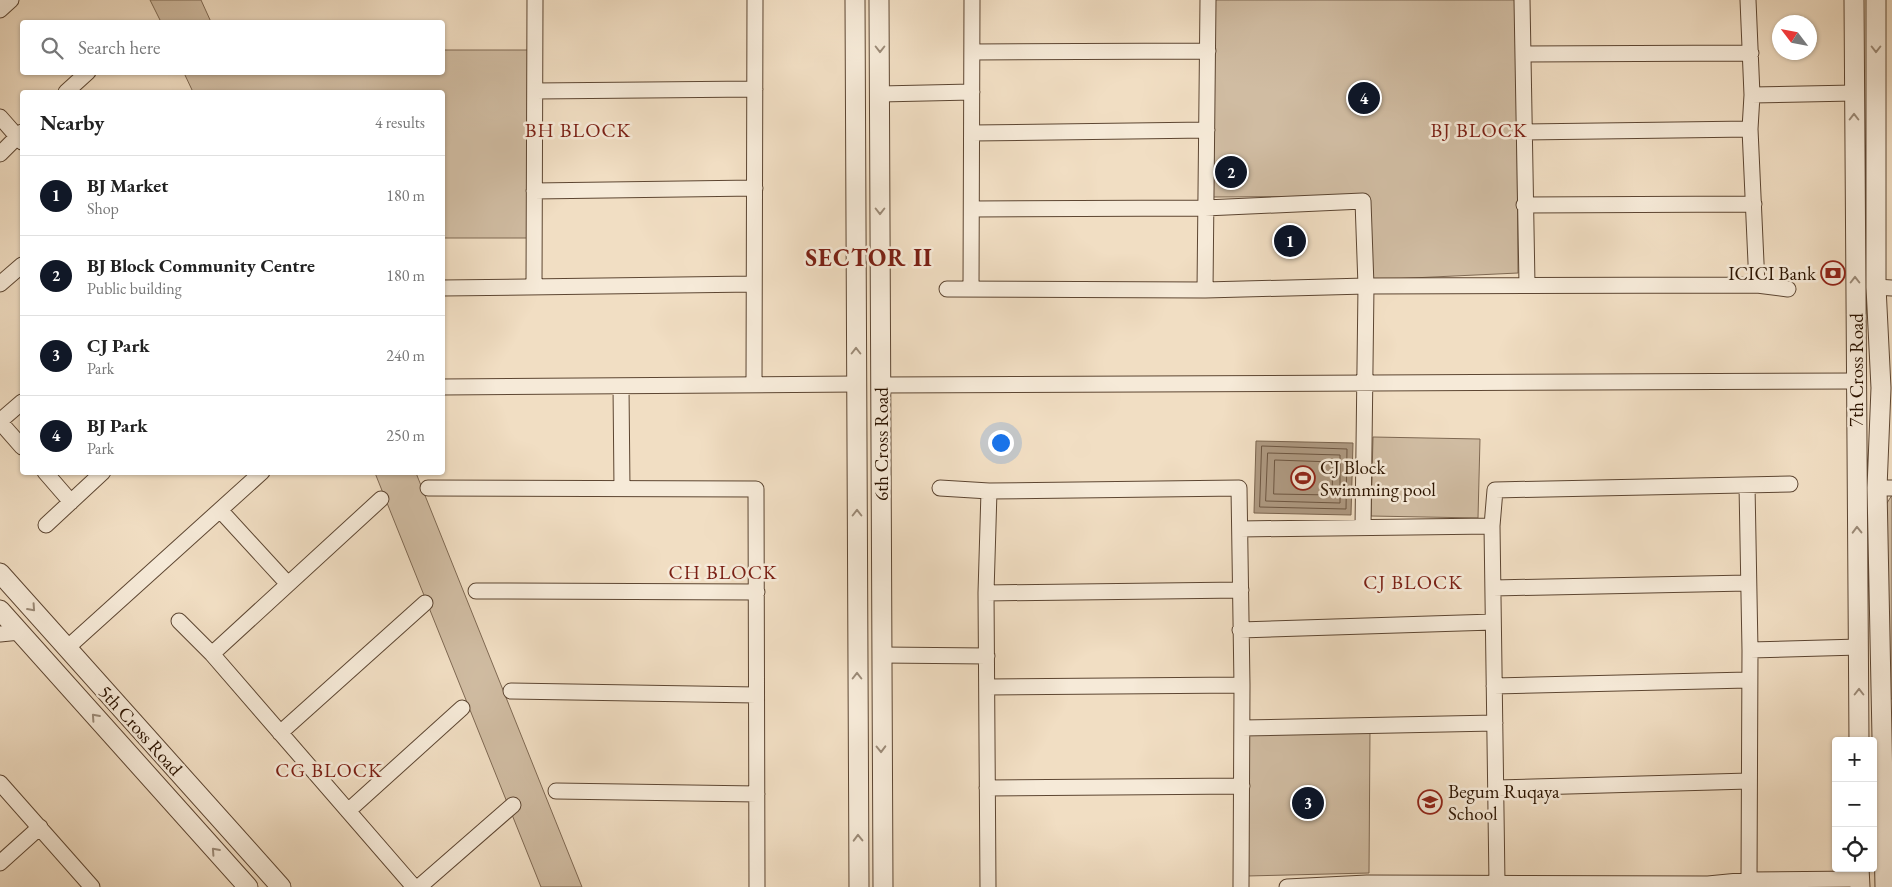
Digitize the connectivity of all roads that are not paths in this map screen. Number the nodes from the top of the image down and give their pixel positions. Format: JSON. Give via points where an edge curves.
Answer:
{"nodes":[{"id":1,"x":11,"y":0,"type":"edge"},
{"id":2,"x":535,"y":0,"type":"edge"},
{"id":3,"x":755,"y":0,"type":"edge"},
{"id":4,"x":854,"y":0,"type":"edge"},
{"id":5,"x":879,"y":0,"type":"edge"},
{"id":6,"x":972,"y":0,"type":"edge"},
{"id":7,"x":1208,"y":0,"type":"edge"},
{"id":8,"x":1522,"y":0,"type":"edge"},
{"id":9,"x":1748,"y":0,"type":"edge"},
{"id":10,"x":1854,"y":7,"type":"edge"},
{"id":11,"x":1876,"y":8,"type":"edge"},
{"id":12,"x":0,"y":10,"type":"edge"},
{"id":13,"x":1208,"y":51,"type":"junction"},
{"id":14,"x":972,"y":52,"type":"junction"},
{"id":15,"x":1524,"y":54,"type":"junction"},
{"id":16,"x":1751,"y":54,"type":"junction"},
{"id":17,"x":85,"y":75,"type":"edge"},
{"id":18,"x":755,"y":89,"type":"junction"},
{"id":19,"x":68,"y":90,"type":"edge"},
{"id":20,"x":535,"y":91,"type":"junction"},
{"id":21,"x":972,"y":92,"type":"junction"},
{"id":22,"x":1854,"y":93,"type":"junction"},
{"id":23,"x":880,"y":94,"type":"junction"},
{"id":24,"x":1752,"y":96,"type":"junction"},
{"id":25,"x":0,"y":116,"type":"edge"},
{"id":26,"x":1750,"y":129,"type":"junction"},
{"id":27,"x":1207,"y":130,"type":"junction"},
{"id":28,"x":972,"y":132,"type":"junction"},
{"id":29,"x":1524,"y":132,"type":"junction"},
{"id":30,"x":20,"y":136,"type":"edge"},
{"id":31,"x":20,"y":138,"type":"edge"},
{"id":32,"x":0,"y":154,"type":"edge"},
{"id":33,"x":855,"y":164,"type":"junction"},
{"id":34,"x":880,"y":164,"type":"junction"},
{"id":35,"x":755,"y":188,"type":"junction"},
{"id":36,"x":534,"y":191,"type":"junction"},
{"id":37,"x":1754,"y":204,"type":"junction"},
{"id":38,"x":1524,"y":205,"type":"junction"},
{"id":39,"x":1205,"y":208,"type":"junction"},
{"id":40,"x":973,"y":209,"type":"junction"},
{"id":41,"x":1876,"y":226,"type":"junction"},
{"id":42,"x":1855,"y":227,"type":"junction"},
{"id":43,"x":20,"y":267,"type":"edge"},
{"id":44,"x":0,"y":284,"type":"edge"},
{"id":45,"x":754,"y":284,"type":"junction"},
{"id":46,"x":1527,"y":285,"type":"junction"},
{"id":47,"x":1757,"y":285,"type":"junction"},
{"id":48,"x":1366,"y":286,"type":"junction"},
{"id":49,"x":534,"y":287,"type":"junction"},
{"id":50,"x":445,"y":288,"type":"edge"},
{"id":51,"x":1884,"y":288,"type":"edge"},
{"id":52,"x":947,"y":289,"type":"dead end"},
{"id":53,"x":971,"y":289,"type":"junction"},
{"id":54,"x":1788,"y":289,"type":"dead end"},
{"id":55,"x":1205,"y":290,"type":"junction"},
{"id":56,"x":881,"y":318,"type":"junction"},
{"id":57,"x":856,"y":319,"type":"junction"},
{"id":58,"x":1856,"y":380,"type":"junction"},
{"id":59,"x":857,"y":384,"type":"junction"},
{"id":60,"x":1365,"y":384,"type":"junction"},
{"id":61,"x":754,"y":385,"type":"junction"},
{"id":62,"x":881,"y":385,"type":"junction"},
{"id":63,"x":621,"y":386,"type":"junction"},
{"id":64,"x":445,"y":387,"type":"edge"},
{"id":65,"x":1887,"y":388,"type":"edge"},
{"id":66,"x":20,"y":404,"type":"edge"},
{"id":67,"x":0,"y":422,"type":"edge"},
{"id":68,"x":1856,"y":427,"type":"junction"},
{"id":69,"x":1880,"y":428,"type":"junction"},
{"id":70,"x":20,"y":445,"type":"edge"},
{"id":71,"x":857,"y":454,"type":"junction"},
{"id":72,"x":882,"y":455,"type":"junction"},
{"id":73,"x":48,"y":475,"type":"edge"},
{"id":74,"x":100,"y":475,"type":"edge"},
{"id":75,"x":256,"y":475,"type":"edge"},
{"id":76,"x":1790,"y":484,"type":"dead end"},
{"id":77,"x":1747,"y":485,"type":"junction"},
{"id":78,"x":428,"y":488,"type":"dead end"},
{"id":79,"x":940,"y":488,"type":"dead end"},
{"id":80,"x":1885,"y":488,"type":"edge"},
{"id":81,"x":622,"y":489,"type":"junction"},
{"id":82,"x":989,"y":491,"type":"junction"},
{"id":83,"x":381,"y":499,"type":"dead end"},
{"id":84,"x":71,"y":502,"type":"junction"},
{"id":85,"x":220,"y":510,"type":"junction"},
{"id":86,"x":46,"y":525,"type":"dead end"},
{"id":87,"x":1492,"y":526,"type":"junction"},
{"id":88,"x":1363,"y":527,"type":"junction"},
{"id":89,"x":1240,"y":528,"type":"junction"},
{"id":90,"x":0,"y":573,"type":"edge"},
{"id":91,"x":287,"y":583,"type":"junction"},
{"id":92,"x":1748,"y":583,"type":"junction"},
{"id":93,"x":1493,"y":588,"type":"junction"},
{"id":94,"x":1241,"y":590,"type":"junction"},
{"id":95,"x":476,"y":591,"type":"dead end"},
{"id":96,"x":757,"y":592,"type":"junction"},
{"id":97,"x":986,"y":593,"type":"junction"},
{"id":98,"x":882,"y":594,"type":"junction"},
{"id":99,"x":858,"y":595,"type":"junction"},
{"id":100,"x":425,"y":603,"type":"dead end"},
{"id":101,"x":0,"y":610,"type":"edge"},
{"id":102,"x":179,"y":621,"type":"dead end"},
{"id":103,"x":1493,"y":622,"type":"junction"},
{"id":104,"x":1240,"y":630,"type":"junction"},
{"id":105,"x":20,"y":632,"type":"junction"},
{"id":106,"x":0,"y":634,"type":"edge"},
{"id":107,"x":1859,"y":646,"type":"junction"},
{"id":108,"x":67,"y":648,"type":"junction"},
{"id":109,"x":1750,"y":650,"type":"junction"},
{"id":110,"x":212,"y":654,"type":"junction"},
{"id":111,"x":882,"y":655,"type":"junction"},
{"id":112,"x":987,"y":656,"type":"junction"},
{"id":113,"x":1748,"y":680,"type":"junction"},
{"id":114,"x":1242,"y":685,"type":"junction"},
{"id":115,"x":1494,"y":686,"type":"junction"},
{"id":116,"x":987,"y":687,"type":"junction"},
{"id":117,"x":512,"y":691,"type":"dead end"},
{"id":118,"x":756,"y":695,"type":"junction"},
{"id":119,"x":462,"y":708,"type":"dead end"},
{"id":120,"x":857,"y":722,"type":"junction"},
{"id":121,"x":881,"y":722,"type":"junction"},
{"id":122,"x":1495,"y":723,"type":"junction"},
{"id":123,"x":1242,"y":728,"type":"junction"},
{"id":124,"x":141,"y":730,"type":"junction"},
{"id":125,"x":280,"y":733,"type":"junction"},
{"id":126,"x":1859,"y":737,"type":"edge"},
{"id":127,"x":122,"y":746,"type":"junction"},
{"id":128,"x":1749,"y":781,"type":"junction"},
{"id":129,"x":0,"y":783,"type":"edge"},
{"id":130,"x":1242,"y":786,"type":"junction"},
{"id":131,"x":987,"y":788,"type":"junction"},
{"id":132,"x":1496,"y":788,"type":"junction"},
{"id":133,"x":556,"y":791,"type":"dead end"},
{"id":134,"x":757,"y":794,"type":"junction"},
{"id":135,"x":513,"y":805,"type":"dead end"},
{"id":136,"x":348,"y":811,"type":"junction"},
{"id":137,"x":40,"y":827,"type":"junction"},
{"id":138,"x":0,"y":863,"type":"edge"},
{"id":139,"x":1860,"y":878,"type":"edge"},
{"id":140,"x":1749,"y":880,"type":"junction"},
{"id":141,"x":1497,"y":883,"type":"junction"},
{"id":142,"x":1367,"y":885,"type":"edge"},
{"id":143,"x":1887,"y":885,"type":"edge"},
{"id":144,"x":92,"y":887,"type":"edge"},
{"id":145,"x":248,"y":887,"type":"edge"},
{"id":146,"x":281,"y":887,"type":"edge"},
{"id":147,"x":414,"y":887,"type":"edge"},
{"id":148,"x":419,"y":887,"type":"edge"},
{"id":149,"x":757,"y":887,"type":"edge"},
{"id":150,"x":859,"y":887,"type":"edge"},
{"id":151,"x":883,"y":887,"type":"edge"},
{"id":152,"x":988,"y":887,"type":"edge"},
{"id":153,"x":1241,"y":887,"type":"edge"},
{"id":154,"x":1287,"y":887,"type":"edge"}],
"edges":[{"from":1,"to":12,"type":"street"},
{"from":2,"to":20,"type":"street"},
{"from":3,"to":18,"type":"street"},
{"from":4,"to":33,"type":"street","name":"6th Cross Road"},
{"from":5,"to":23,"type":"street","name":"6th Cross Road","one_way":true},
{"from":6,"to":14,"type":"street"},
{"from":7,"to":13,"type":"street"},
{"from":8,"to":15,"type":"street"},
{"from":9,"to":16,"type":"street"},
{"from":10,"to":11,"type":"street"},
{"from":10,"to":22,"type":"street","name":"7th Cross Road"},
{"from":11,"to":41,"type":"street","name":"7th Cross Road","one_way":true},
{"from":13,"to":14,"type":"street"},
{"from":13,"to":27,"type":"street"},
{"from":14,"to":21,"type":"street"},
{"from":15,"to":16,"type":"street"},
{"from":15,"to":29,"type":"street"},
{"from":16,"to":24,"type":"street"},
{"from":17,"to":19,"type":"street"},
{"from":18,"to":20,"type":"street"},
{"from":18,"to":35,"type":"street"},
{"from":20,"to":36,"type":"street"},
{"from":21,"to":23,"type":"street"},
{"from":21,"to":28,"type":"street"},
{"from":22,"to":24,"type":"street"},
{"from":42,"to":22,"type":"street","name":"7th Cross Road","one_way":true},
{"from":23,"to":34,"type":"street","name":"6th Cross Road"},
{"from":24,"to":26,"type":"street"},
{"from":25,"to":30,"type":"street"},
{"from":26,"to":29,"type":"street"},
{"from":26,"to":37,"type":"street"},
{"from":27,"to":28,"type":"street"},
{"from":27,"to":39,"type":"street"},
{"from":28,"to":40,"type":"street"},
{"from":29,"to":38,"type":"street"},
{"from":31,"to":32,"type":"street"},
{"from":33,"to":34,"type":"street"},
{"from":33,"to":57,"type":"street","name":"6th Cross Road"},
{"from":34,"to":56,"type":"street","name":"6th Cross Road","one_way":true},
{"from":35,"to":36,"type":"street"},
{"from":35,"to":45,"type":"street"},
{"from":36,"to":49,"type":"street"},
{"from":37,"to":38,"type":"street"},
{"from":37,"to":47,"type":"street"},
{"from":38,"to":46,"type":"street"},
{"from":39,"to":40,"type":"street"},
{"from":39,"to":48,"type":"street","via":[[1363,201]]},
{"from":39,"to":55,"type":"street"},
{"from":40,"to":53,"type":"street"},
{"from":41,"to":42,"type":"street"},
{"from":41,"to":51,"type":"street","name":"7th Cross Road"},
{"from":58,"to":42,"type":"street","name":"7th Cross Road","one_way":true},
{"from":43,"to":44,"type":"street"},
{"from":45,"to":49,"type":"street"},
{"from":45,"to":61,"type":"street"},
{"from":46,"to":47,"type":"street"},
{"from":46,"to":48,"type":"street"},
{"from":47,"to":54,"type":"street"},
{"from":48,"to":55,"type":"street"},
{"from":48,"to":60,"type":"street"},
{"from":49,"to":50,"type":"street"},
{"from":51,"to":65,"type":"street","name":"7th Cross Road"},
{"from":52,"to":53,"type":"street"},
{"from":53,"to":55,"type":"street"},
{"from":56,"to":57,"type":"street"},
{"from":56,"to":62,"type":"street","name":"6th Cross Road"},
{"from":59,"to":57,"type":"street","name":"6th Cross Road","one_way":true},
{"from":58,"to":60,"type":"street"},
{"from":58,"to":68,"type":"street","name":"7th Cross Road"},
{"from":59,"to":61,"type":"street"},
{"from":59,"to":71,"type":"street","name":"6th Cross Road"},
{"from":60,"to":62,"type":"street"},
{"from":60,"to":88,"type":"street"},
{"from":61,"to":63,"type":"street"},
{"from":62,"to":72,"type":"street","name":"6th Cross Road"},
{"from":63,"to":64,"type":"street"},
{"from":63,"to":81,"type":"street"},
{"from":65,"to":69,"type":"street","name":"7th Cross Road"},
{"from":66,"to":67,"type":"street"},
{"from":67,"to":70,"type":"street"},
{"from":68,"to":69,"type":"street"},
{"from":107,"to":68,"type":"street","name":"7th Cross Road","one_way":true},
{"from":69,"to":80,"type":"street","name":"7th Cross Road"},
{"from":71,"to":72,"type":"street"},
{"from":99,"to":71,"type":"street","name":"6th Cross Road","one_way":true},
{"from":72,"to":98,"type":"street","name":"6th Cross Road"},
{"from":73,"to":84,"type":"street"},
{"from":74,"to":84,"type":"street"},
{"from":75,"to":85,"type":"street"},
{"from":76,"to":77,"type":"street"},
{"from":77,"to":87,"type":"street","via":[[1495,490]]},
{"from":77,"to":92,"type":"street"},
{"from":78,"to":81,"type":"street"},
{"from":79,"to":82,"type":"street"},
{"from":80,"to":143,"type":"street","name":"7th Cross Road"},
{"from":81,"to":96,"type":"street","via":[[756,489]]},
{"from":82,"to":89,"type":"street","via":[[1235,487],[1239,493]]},
{"from":82,"to":97,"type":"street"},
{"from":83,"to":91,"type":"street"},
{"from":84,"to":86,"type":"street"},
{"from":85,"to":91,"type":"street"},
{"from":85,"to":108,"type":"street"},
{"from":87,"to":88,"type":"street"},
{"from":87,"to":93,"type":"street"},
{"from":88,"to":89,"type":"street"},
{"from":89,"to":94,"type":"street"},
{"from":90,"to":108,"type":"street","name":"5th Cross Road","one_way":true},
{"from":91,"to":110,"type":"street"},
{"from":92,"to":93,"type":"street"},
{"from":92,"to":109,"type":"street"},
{"from":93,"to":103,"type":"street"},
{"from":94,"to":97,"type":"street"},
{"from":94,"to":104,"type":"street"},
{"from":95,"to":96,"type":"street"},
{"from":96,"to":118,"type":"street"},
{"from":97,"to":112,"type":"street"},
{"from":98,"to":99,"type":"street"},
{"from":98,"to":111,"type":"street","name":"6th Cross Road"},
{"from":120,"to":99,"type":"street","name":"6th Cross Road","one_way":true},
{"from":100,"to":125,"type":"street"},
{"from":101,"to":105,"type":"street","name":"5th Cross Road"},
{"from":102,"to":110,"type":"street"},
{"from":103,"to":104,"type":"street"},
{"from":103,"to":115,"type":"street"},
{"from":104,"to":114,"type":"street"},
{"from":105,"to":106,"type":"street"},
{"from":127,"to":105,"type":"street","name":"5th Cross Road","one_way":true},
{"from":107,"to":109,"type":"street"},
{"from":126,"to":107,"type":"street","name":"7th Cross Road","one_way":true},
{"from":108,"to":124,"type":"street","name":"5th Cross Road"},
{"from":109,"to":113,"type":"street"},
{"from":110,"to":125,"type":"street"},
{"from":111,"to":112,"type":"street"},
{"from":111,"to":121,"type":"street","name":"6th Cross Road"},
{"from":112,"to":116,"type":"street"},
{"from":113,"to":115,"type":"street"},
{"from":113,"to":128,"type":"street"},
{"from":114,"to":116,"type":"street"},
{"from":114,"to":123,"type":"street"},
{"from":115,"to":122,"type":"street"},
{"from":116,"to":131,"type":"street"},
{"from":117,"to":118,"type":"street"},
{"from":118,"to":134,"type":"street"},
{"from":119,"to":136,"type":"street"},
{"from":120,"to":121,"type":"street"},
{"from":150,"to":120,"type":"street","name":"6th Cross Road","one_way":true},
{"from":121,"to":151,"type":"street","name":"6th Cross Road","one_way":true},
{"from":122,"to":123,"type":"street"},
{"from":122,"to":132,"type":"street"},
{"from":123,"to":130,"type":"street"},
{"from":124,"to":127,"type":"street"},
{"from":124,"to":146,"type":"street","name":"5th Cross Road"},
{"from":125,"to":136,"type":"street"},
{"from":145,"to":127,"type":"street","name":"5th Cross Road","one_way":true},
{"from":128,"to":132,"type":"street"},
{"from":128,"to":140,"type":"street"},
{"from":129,"to":137,"type":"street"},
{"from":130,"to":131,"type":"street"},
{"from":130,"to":153,"type":"street"},
{"from":131,"to":152,"type":"street"},
{"from":132,"to":141,"type":"street"},
{"from":133,"to":134,"type":"street"},
{"from":134,"to":149,"type":"street"},
{"from":135,"to":148,"type":"street"},
{"from":136,"to":147,"type":"street"},
{"from":137,"to":138,"type":"street"},
{"from":137,"to":144,"type":"street"},
{"from":139,"to":140,"type":"street"},
{"from":140,"to":141,"type":"street","via":[[1708,884]]},
{"from":141,"to":142,"type":"street"},
{"from":142,"to":154,"type":"street"}]}
